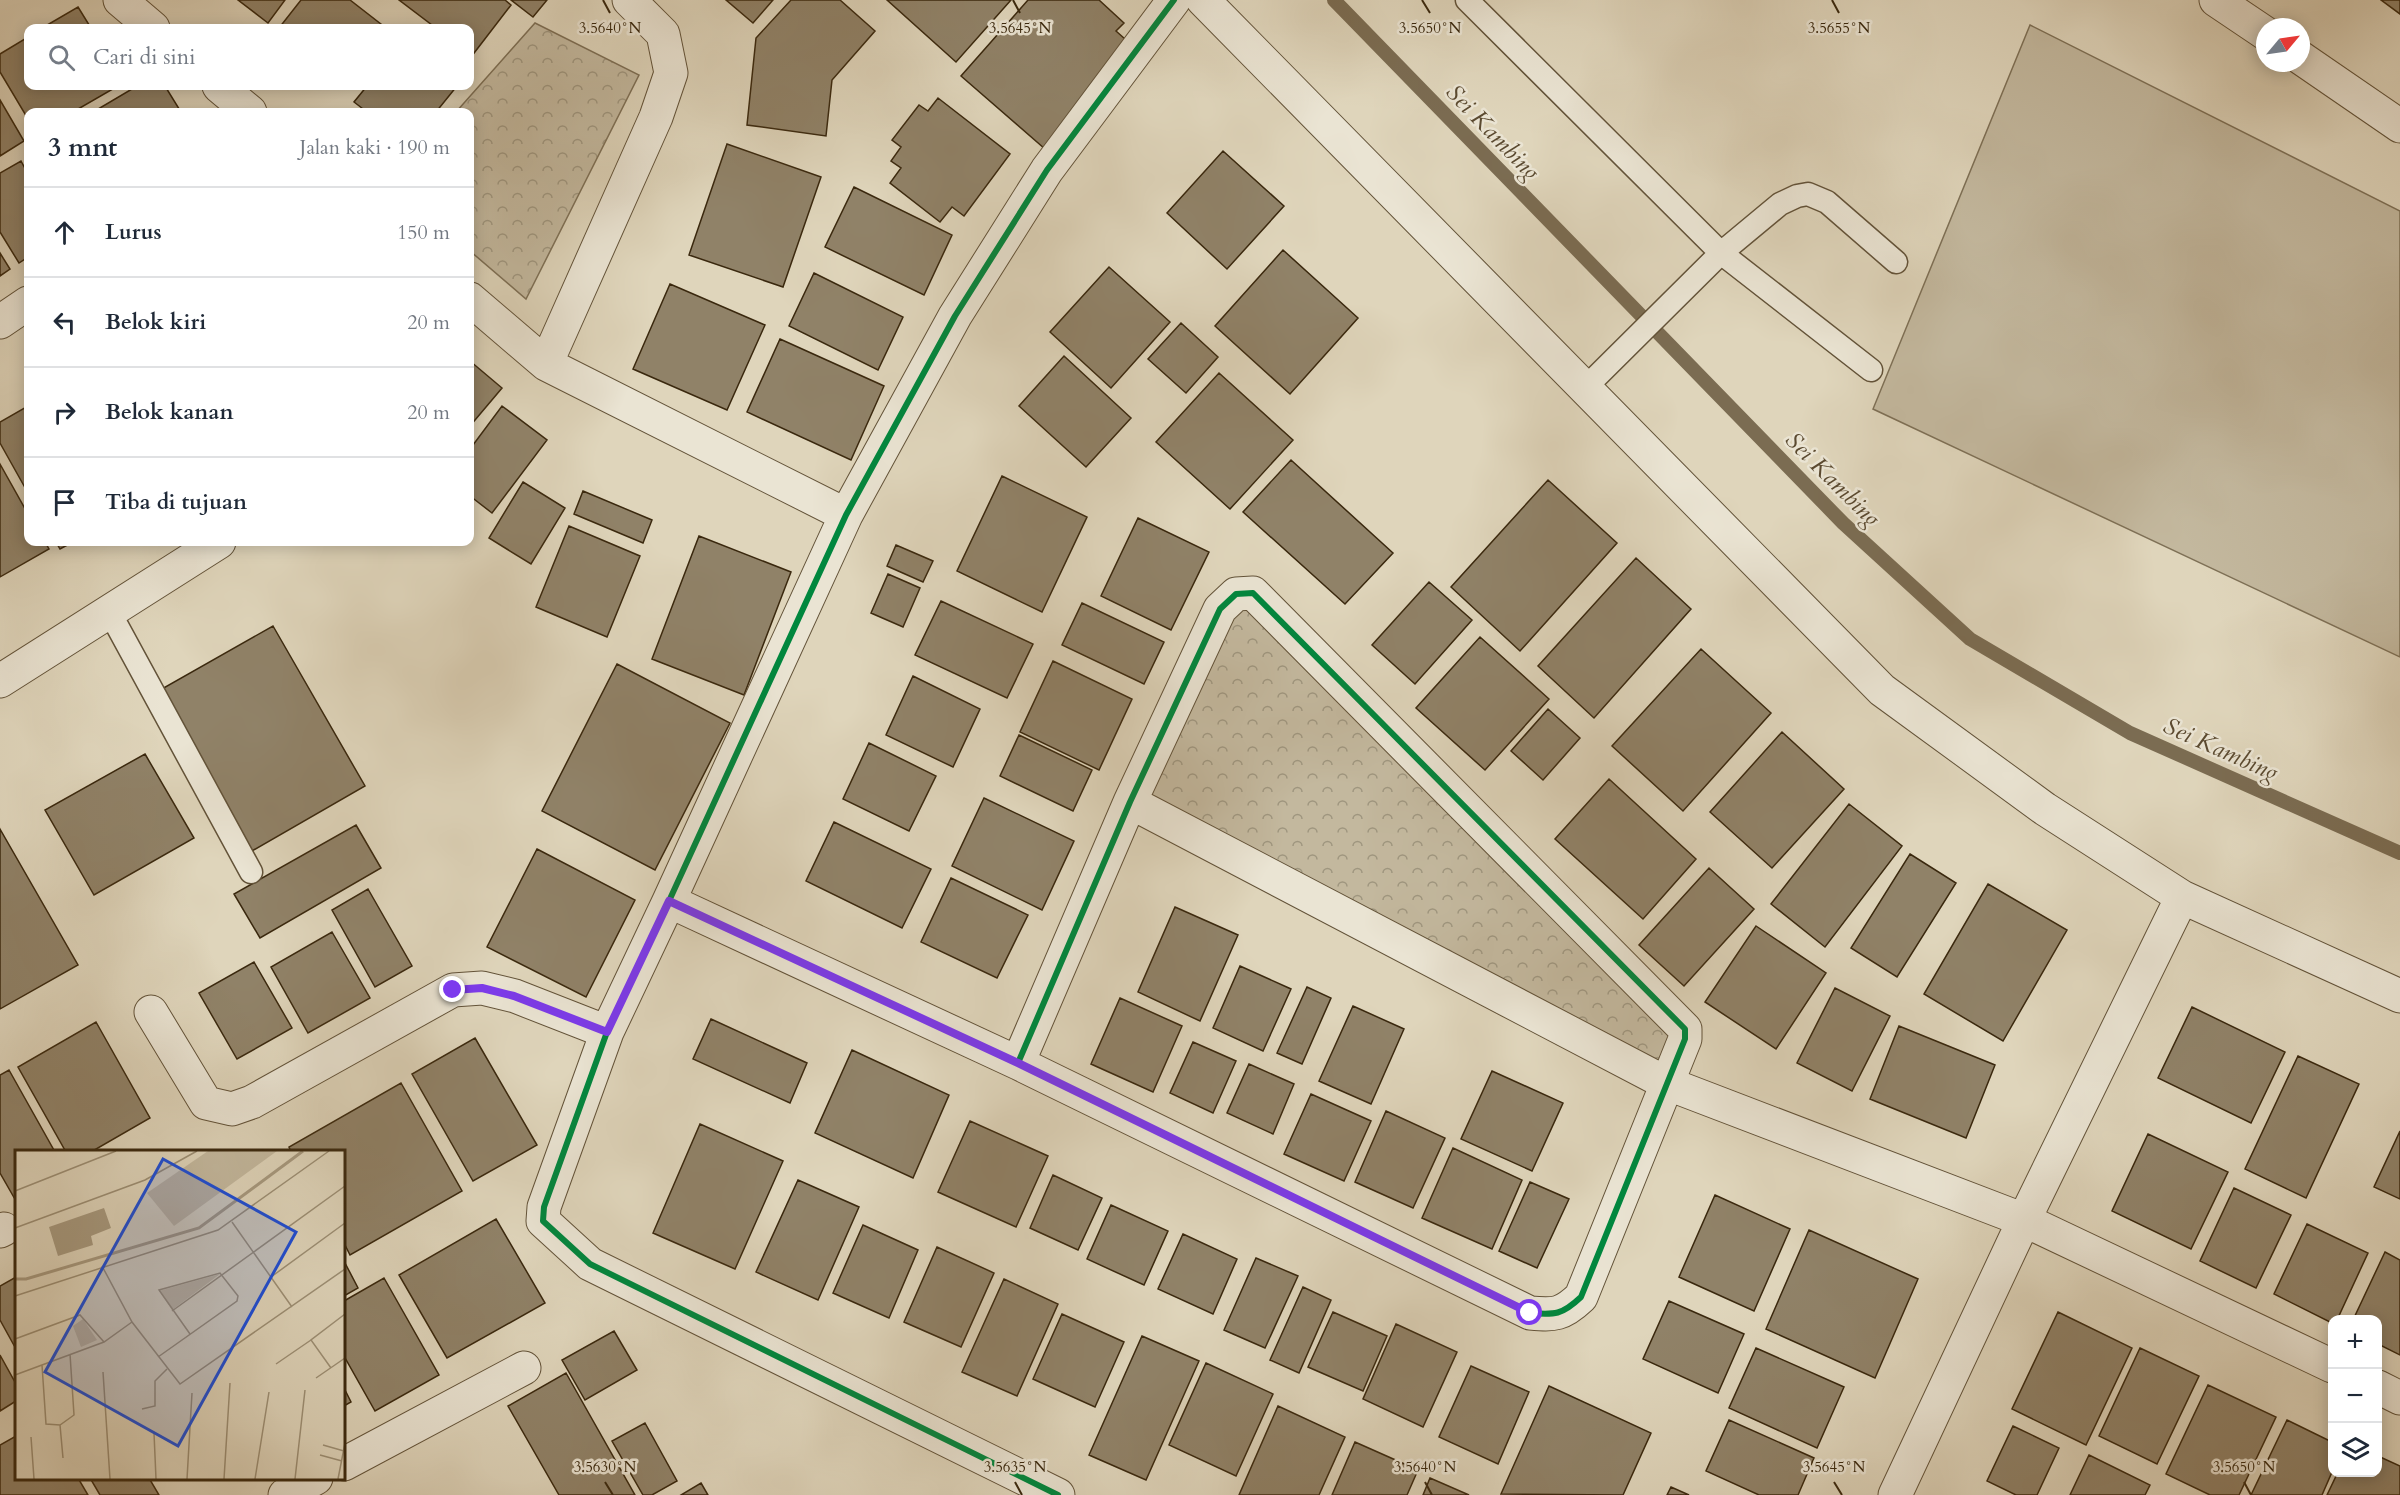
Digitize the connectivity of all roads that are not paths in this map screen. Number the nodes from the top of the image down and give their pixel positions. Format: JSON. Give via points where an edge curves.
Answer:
{"nodes":[{"id":1,"x":120,"y":0,"type":"edge"},
{"id":2,"x":629,"y":0,"type":"edge"},
{"id":3,"x":1174,"y":0,"type":"edge"},
{"id":4,"x":1203,"y":0,"type":"edge"},
{"id":5,"x":1467,"y":0,"type":"edge"},
{"id":6,"x":2216,"y":0,"type":"edge"},
{"id":7,"x":148,"y":24,"type":"edge"},
{"id":8,"x":2256,"y":27,"type":"edge"},
{"id":9,"x":2310,"y":64,"type":"edge"},
{"id":10,"x":224,"y":90,"type":"edge"},
{"id":11,"x":245,"y":108,"type":"edge"},
{"id":12,"x":2400,"y":126,"type":"edge"},
{"id":13,"x":1721,"y":253,"type":"junction"},
{"id":14,"x":1896,"y":262,"type":"dead end"},
{"id":15,"x":474,"y":302,"type":"edge"},
{"id":16,"x":24,"y":306,"type":"edge"},
{"id":17,"x":0,"y":322,"type":"edge"},
{"id":18,"x":546,"y":363,"type":"junction"},
{"id":19,"x":1871,"y":370,"type":"dead end"},
{"id":20,"x":1585,"y":388,"type":"junction"},
{"id":21,"x":846,"y":515,"type":"junction"},
{"id":22,"x":213,"y":546,"type":"edge"},
{"id":23,"x":109,"y":611,"type":"junction"},
{"id":24,"x":0,"y":681,"type":"edge"},
{"id":25,"x":1130,"y":802,"type":"junction"},
{"id":26,"x":251,"y":872,"type":"dead end"},
{"id":27,"x":2182,"y":897,"type":"junction"},
{"id":28,"x":669,"y":901,"type":"junction"},
{"id":29,"x":2400,"y":996,"type":"edge"},
{"id":30,"x":151,"y":1012,"type":"dead end"},
{"id":31,"x":607,"y":1032,"type":"junction"},
{"id":32,"x":1018,"y":1063,"type":"junction"},
{"id":33,"x":1666,"y":1083,"type":"junction"},
{"id":34,"x":2024,"y":1220,"type":"junction"},
{"id":35,"x":2328,"y":1364,"type":"edge"},
{"id":36,"x":524,"y":1368,"type":"dead end"},
{"id":37,"x":2382,"y":1389,"type":"edge"},
{"id":38,"x":2400,"y":1398,"type":"edge"},
{"id":39,"x":345,"y":1463,"type":"edge"},
{"id":40,"x":314,"y":1480,"type":"edge"},
{"id":41,"x":1904,"y":1492,"type":"edge"},
{"id":42,"x":285,"y":1495,"type":"edge"},
{"id":43,"x":1058,"y":1495,"type":"edge"}],
"edges":[{"from":1,"to":7,"type":"street"},
{"from":2,"to":18,"type":"street","via":[[663,34],[671,73],[656,117]]},
{"from":3,"to":21,"type":"street","via":[[1047,170],[955,316]]},
{"from":4,"to":20,"type":"street"},
{"from":5,"to":13,"type":"lane"},
{"from":6,"to":8,"type":"street"},
{"from":9,"to":12,"type":"street"},
{"from":10,"to":11,"type":"street"},
{"from":13,"to":14,"type":"lane","via":[[1780,204],[1808,194],[1827,202]]},
{"from":13,"to":19,"type":"lane"},
{"from":13,"to":20,"type":"lane"},
{"from":15,"to":18,"type":"street"},
{"from":16,"to":17,"type":"street"},
{"from":18,"to":21,"type":"street"},
{"from":20,"to":27,"type":"street","via":[[1882,690],[2045,809]]},
{"from":21,"to":28,"type":"street"},
{"from":22,"to":23,"type":"street"},
{"from":23,"to":24,"type":"street"},
{"from":23,"to":26,"type":"lane"},
{"from":25,"to":32,"type":"street"},
{"from":25,"to":33,"type":"street"},
{"from":25,"to":33,"type":"street","via":[[1220,609],[1236,594],[1253,593],[1680,1023],[1685,1039]]},
{"from":27,"to":29,"type":"street"},
{"from":27,"to":34,"type":"street"},
{"from":28,"to":31,"type":"street"},
{"from":28,"to":32,"type":"street"},
{"from":30,"to":31,"type":"street","via":[[206,1103],[232,1109],[252,1102],[453,990],[482,988],[514,996]]},
{"from":31,"to":43,"type":"street","via":[[544,1207],[543,1221],[590,1264]]},
{"from":32,"to":33,"type":"street","via":[[1530,1313],[1553,1315],[1567,1310],[1581,1297]]},
{"from":33,"to":34,"type":"street"},
{"from":34,"to":35,"type":"street"},
{"from":34,"to":41,"type":"street"},
{"from":36,"to":39,"type":"street"},
{"from":37,"to":38,"type":"street"},
{"from":40,"to":42,"type":"street"}]}
